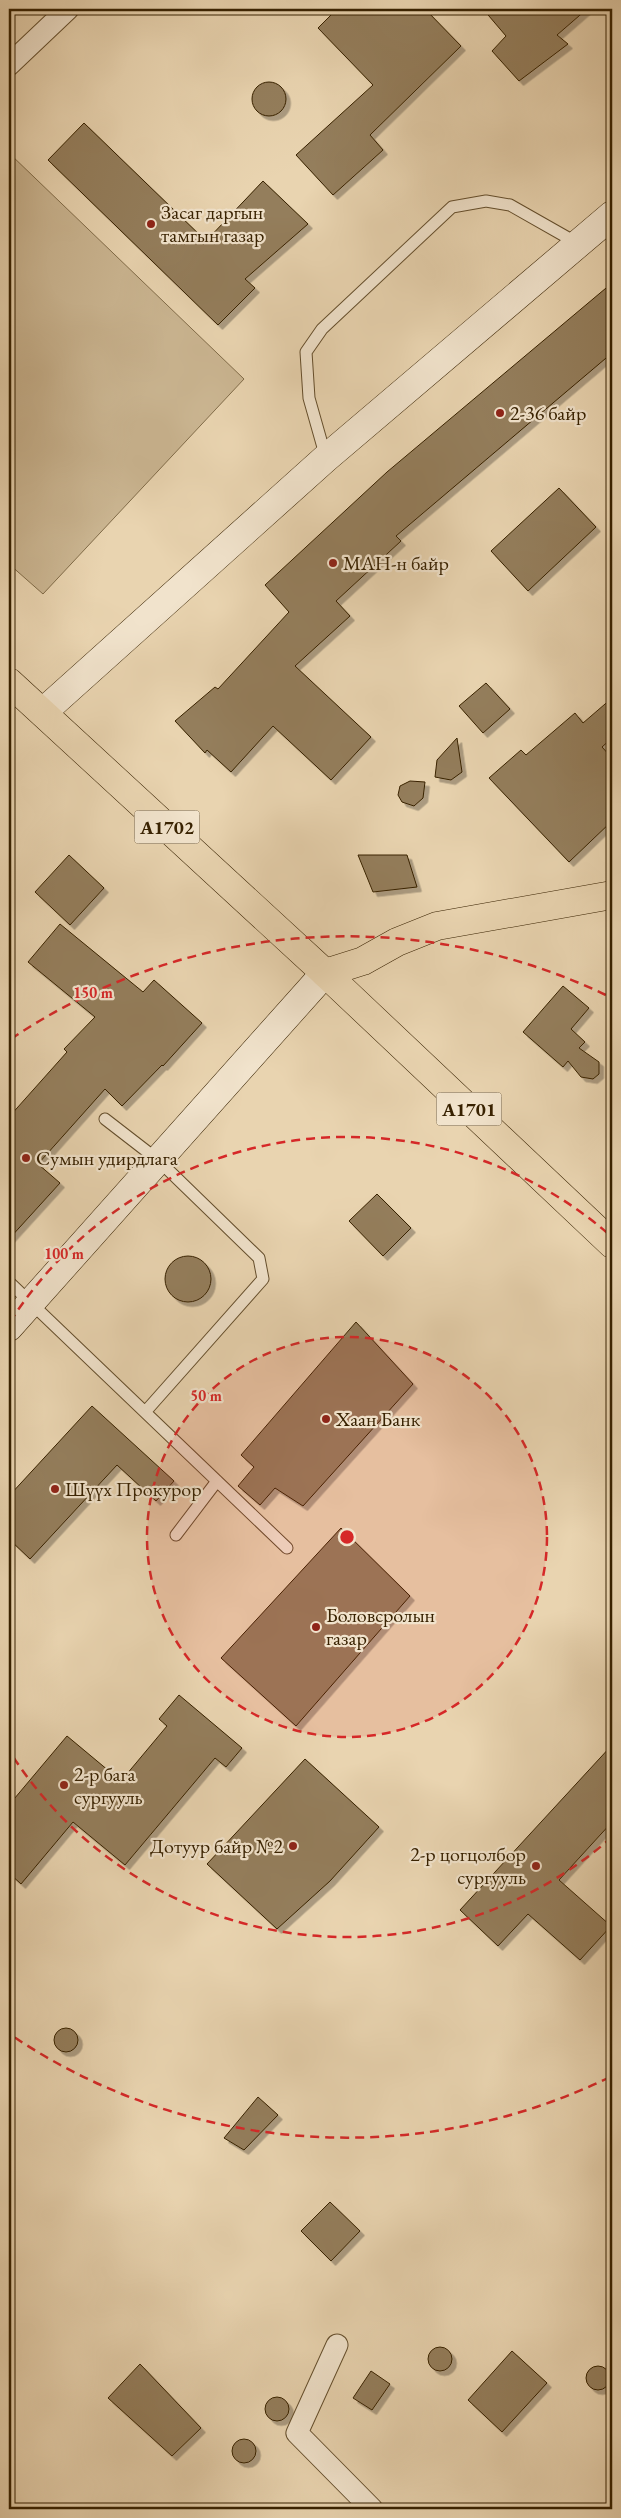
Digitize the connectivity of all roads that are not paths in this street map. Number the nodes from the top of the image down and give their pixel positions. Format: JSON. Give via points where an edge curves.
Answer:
{"nodes":[{"id":1,"x":68,"y":9,"type":"edge"},
{"id":2,"x":9,"y":66,"type":"edge"},
{"id":3,"x":612,"y":215,"type":"edge"},
{"id":4,"x":578,"y":244,"type":"junction"},
{"id":5,"x":326,"y":458,"type":"junction"},
{"id":6,"x":9,"y":682,"type":"edge"},
{"id":7,"x":43,"y":712,"type":"junction"},
{"id":8,"x":612,"y":895,"type":"edge"},
{"id":9,"x":326,"y":973,"type":"junction"},
{"id":10,"x":105,"y":1119,"type":"dead end"},
{"id":11,"x":158,"y":1160,"type":"junction"},
{"id":12,"x":612,"y":1244,"type":"edge"},
{"id":13,"x":9,"y":1282,"type":"edge"},
{"id":14,"x":31,"y":1302,"type":"junction"},
{"id":15,"x":9,"y":1327,"type":"edge"},
{"id":16,"x":146,"y":1411,"type":"junction"},
{"id":17,"x":217,"y":1481,"type":"junction"},
{"id":18,"x":176,"y":1534,"type":"dead end"},
{"id":19,"x":287,"y":1548,"type":"dead end"},
{"id":20,"x":337,"y":2345,"type":"dead end"},
{"id":21,"x":372,"y":2509,"type":"edge"}],
"edges":[{"from":1,"to":2,"type":"street"},
{"from":3,"to":4,"type":"street"},
{"from":4,"to":5,"type":"street"},
{"from":4,"to":5,"type":"lane","via":[[510,205],[486,201],[452,208],[322,329],[306,352],[309,398]]},
{"from":5,"to":7,"type":"street"},
{"from":6,"to":7,"type":"main road","number":"A1702"},
{"from":7,"to":9,"type":"main road","number":"A1702"},
{"from":8,"to":9,"type":"main road","via":[[437,926],[397,942],[363,961]]},
{"from":9,"to":11,"type":"street"},
{"from":9,"to":12,"type":"main road","number":"A1701"},
{"from":10,"to":11,"type":"lane"},
{"from":11,"to":14,"type":"street"},
{"from":11,"to":16,"type":"lane","via":[[259,1258],[263,1279]]},
{"from":13,"to":14,"type":"lane"},
{"from":14,"to":15,"type":"street"},
{"from":14,"to":16,"type":"lane"},
{"from":16,"to":17,"type":"lane"},
{"from":17,"to":18,"type":"lane"},
{"from":17,"to":19,"type":"lane"},
{"from":20,"to":21,"type":"street","via":[[297,2433]]}]}
